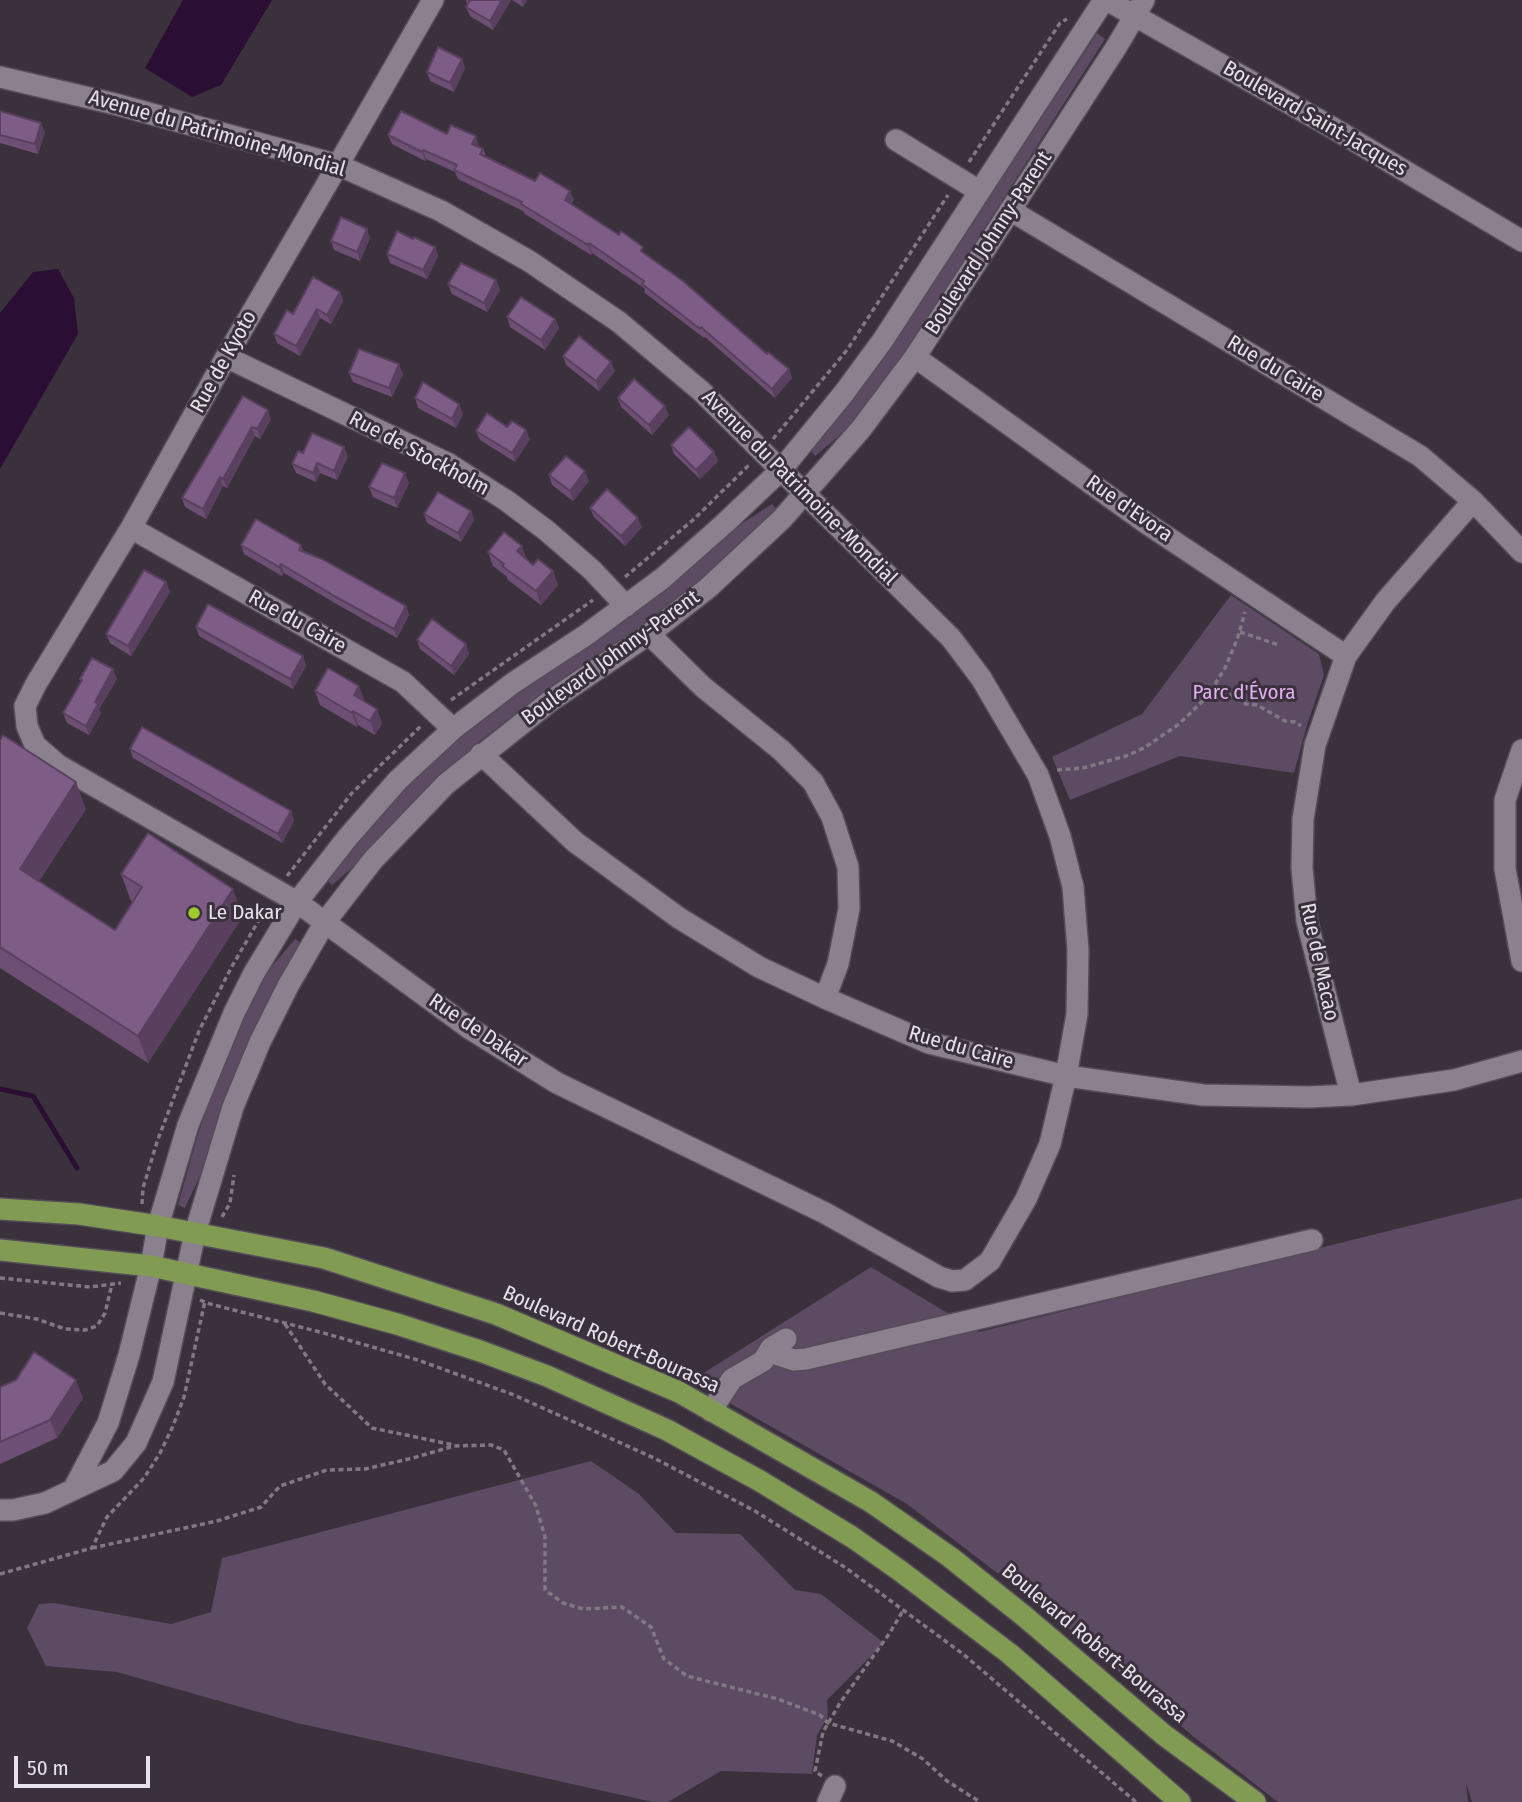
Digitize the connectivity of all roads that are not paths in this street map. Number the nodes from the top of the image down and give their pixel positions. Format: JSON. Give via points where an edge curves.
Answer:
{"nodes":[{"id":1,"x":433,"y":0,"type":"edge"},
{"id":2,"x":1106,"y":0,"type":"edge"},
{"id":3,"x":1140,"y":7,"type":"edge"},
{"id":4,"x":0,"y":77,"type":"edge"},
{"id":5,"x":896,"y":140,"type":"dead end"},
{"id":6,"x":338,"y":165,"type":"junction"},
{"id":7,"x":979,"y":191,"type":"junction"},
{"id":8,"x":1010,"y":210,"type":"junction"},
{"id":9,"x":1522,"y":241,"type":"edge"},
{"id":10,"x":226,"y":357,"type":"junction"},
{"id":11,"x":915,"y":357,"type":"junction"},
{"id":12,"x":781,"y":470,"type":"junction"},
{"id":13,"x":805,"y":492,"type":"junction"},
{"id":14,"x":1473,"y":501,"type":"junction"},
{"id":15,"x":131,"y":528,"type":"junction"},
{"id":16,"x":1522,"y":552,"type":"edge"},
{"id":17,"x":626,"y":606,"type":"junction"},
{"id":18,"x":649,"y":634,"type":"junction"},
{"id":19,"x":1346,"y":656,"type":"junction"},
{"id":20,"x":453,"y":729,"type":"junction"},
{"id":21,"x":29,"y":731,"type":"junction"},
{"id":22,"x":9,"y":748,"type":"edge"},
{"id":23,"x":1522,"y":750,"type":"edge"},
{"id":24,"x":481,"y":754,"type":"junction"},
{"id":25,"x":297,"y":902,"type":"junction"},
{"id":26,"x":325,"y":922,"type":"junction"},
{"id":27,"x":1522,"y":961,"type":"edge"},
{"id":28,"x":825,"y":998,"type":"junction"},
{"id":29,"x":1522,"y":1061,"type":"edge"},
{"id":30,"x":1066,"y":1076,"type":"junction"},
{"id":31,"x":1351,"y":1095,"type":"junction"},
{"id":32,"x":0,"y":1209,"type":"edge"},
{"id":33,"x":158,"y":1226,"type":"junction"},
{"id":34,"x":195,"y":1233,"type":"junction"},
{"id":35,"x":1312,"y":1240,"type":"dead end"},
{"id":36,"x":0,"y":1250,"type":"edge"},
{"id":37,"x":151,"y":1266,"type":"junction"},
{"id":38,"x":188,"y":1273,"type":"junction"},
{"id":39,"x":965,"y":1280,"type":"joint"},
{"id":40,"x":710,"y":1410,"type":"junction"},
{"id":41,"x":74,"y":1488,"type":"junction"},
{"id":42,"x":0,"y":1510,"type":"edge"},
{"id":43,"x":1180,"y":1802,"type":"edge"},
{"id":44,"x":1255,"y":1802,"type":"edge"}],
"edges":[{"from":1,"to":6,"type":"street","name":"Rue de Kyoto"},
{"from":2,"to":3,"type":"street","name":"Boulevard Saint-Jacques"},
{"from":2,"to":7,"type":"street","name":"Boulevard Johnny-Parent"},
{"from":3,"to":8,"type":"street","name":"Boulevard Johnny-Parent"},
{"from":3,"to":9,"type":"street","name":"Boulevard Saint-Jacques"},
{"from":4,"to":6,"type":"street","name":"Avenue du Patrimoine-Mondial"},
{"from":5,"to":7,"type":"street"},
{"from":6,"to":10,"type":"street","name":"Rue de Kyoto"},
{"from":6,"to":12,"type":"street","name":"Avenue du Patrimoine-Mondial","via":[[452,217],[529,261],[619,322],[701,391]]},
{"from":7,"to":12,"type":"street","name":"Boulevard Johnny-Parent","via":[[883,340]]},
{"from":8,"to":11,"type":"street","name":"Boulevard Johnny-Parent"},
{"from":8,"to":14,"type":"street","name":"Rue du Caire","via":[[1420,456]]},
{"from":10,"to":15,"type":"street","name":"Rue de Kyoto"},
{"from":10,"to":17,"type":"street","name":"Rue de Stockholm","via":[[449,464],[547,531]]},
{"from":11,"to":13,"type":"street","name":"Boulevard Johnny-Parent","via":[[862,429]]},
{"from":11,"to":19,"type":"street","name":"Rue d'Evora","via":[[1146,523]]},
{"from":12,"to":13,"type":"street","name":"Avenue du Patrimoine-Mondial"},
{"from":12,"to":17,"type":"street","name":"Boulevard Johnny-Parent"},
{"from":13,"to":18,"type":"street","name":"Boulevard Johnny-Parent","via":[[750,550]]},
{"from":13,"to":30,"type":"street","name":"Avenue du Patrimoine-Mondial","via":[[951,638],[981,678],[1038,775],[1073,887],[1077,1014]]},
{"from":14,"to":16,"type":"street","name":"Rue du Caire"},
{"from":14,"to":19,"type":"street","name":"Rue de Macao","via":[[1385,602]]},
{"from":15,"to":20,"type":"street","name":"Rue du Caire","via":[[403,682]]},
{"from":15,"to":21,"type":"street","name":"Rue de Kyoto","via":[[36,684],[25,706]]},
{"from":17,"to":20,"type":"street","name":"Boulevard Johnny-Parent"},
{"from":18,"to":24,"type":"street","name":"Boulevard Johnny-Parent"},
{"from":18,"to":28,"type":"street","via":[[813,782],[832,817],[848,866],[849,909],[838,964]]},
{"from":19,"to":31,"type":"street","name":"Rue de Macao","via":[[1318,736],[1303,819],[1302,868],[1307,921]]},
{"from":20,"to":25,"type":"street","name":"Boulevard Johnny-Parent","via":[[398,780]]},
{"from":21,"to":22,"type":"street"},
{"from":21,"to":25,"type":"street","name":"Rue de Dakar","via":[[35,745],[58,765]]},
{"from":23,"to":27,"type":"street","via":[[1505,800],[1505,869]]},
{"from":24,"to":26,"type":"street","name":"Boulevard Johnny-Parent","via":[[411,818]]},
{"from":24,"to":28,"type":"street","name":"Rue du Caire","via":[[575,842],[679,918],[759,967]]},
{"from":25,"to":26,"type":"street","name":"Rue de Dakar"},
{"from":25,"to":33,"type":"street","name":"Boulevard Johnny-Parent","via":[[233,1013],[188,1125]]},
{"from":26,"to":34,"type":"street","name":"Boulevard Johnny-Parent","via":[[260,1042],[233,1107]]},
{"from":26,"to":39,"type":"street","name":"Rue de Dakar","via":[[469,1028],[557,1083],[825,1213],[939,1277]]},
{"from":28,"to":30,"type":"street","name":"Rue du Caire","via":[[929,1043]]},
{"from":29,"to":31,"type":"street","name":"Rue du Caire","via":[[1454,1080]]},
{"from":30,"to":31,"type":"street","name":"Rue du Caire","via":[[1203,1094]]},
{"from":30,"to":39,"type":"street","name":"Avenue du Patrimoine-Mondial","via":[[1050,1144],[1026,1199],[990,1261]]},
{"from":32,"to":33,"type":"highway","name":"Boulevard Robert-Bourassa"},
{"from":33,"to":34,"type":"highway","name":"Boulevard Robert-Bourassa"},
{"from":33,"to":37,"type":"street","name":"Boulevard Johnny-Parent"},
{"from":34,"to":38,"type":"street","name":"Boulevard Johnny-Parent"},
{"from":34,"to":40,"type":"highway","name":"Boulevard Robert-Bourassa","via":[[324,1258],[496,1314],[679,1392]]},
{"from":35,"to":40,"type":"street","via":[[806,1359],[794,1360],[777,1346],[763,1361],[732,1379]]},
{"from":36,"to":37,"type":"highway"},
{"from":37,"to":38,"type":"highway"},
{"from":37,"to":41,"type":"street","name":"Boulevard Johnny-Parent","via":[[108,1423]]},
{"from":38,"to":41,"type":"street","name":"Boulevard Johnny-Parent","via":[[163,1382],[136,1443],[113,1471]]},
{"from":38,"to":43,"type":"highway","via":[[313,1301],[456,1343],[547,1376],[667,1430],[852,1537],[966,1618]]},
{"from":40,"to":44,"type":"highway","name":"Boulevard Robert-Bourassa","via":[[871,1502],[950,1557],[1164,1735]]},
{"from":41,"to":42,"type":"street","name":"Boulevard Johnny-Parent","via":[[45,1503]]}]}
